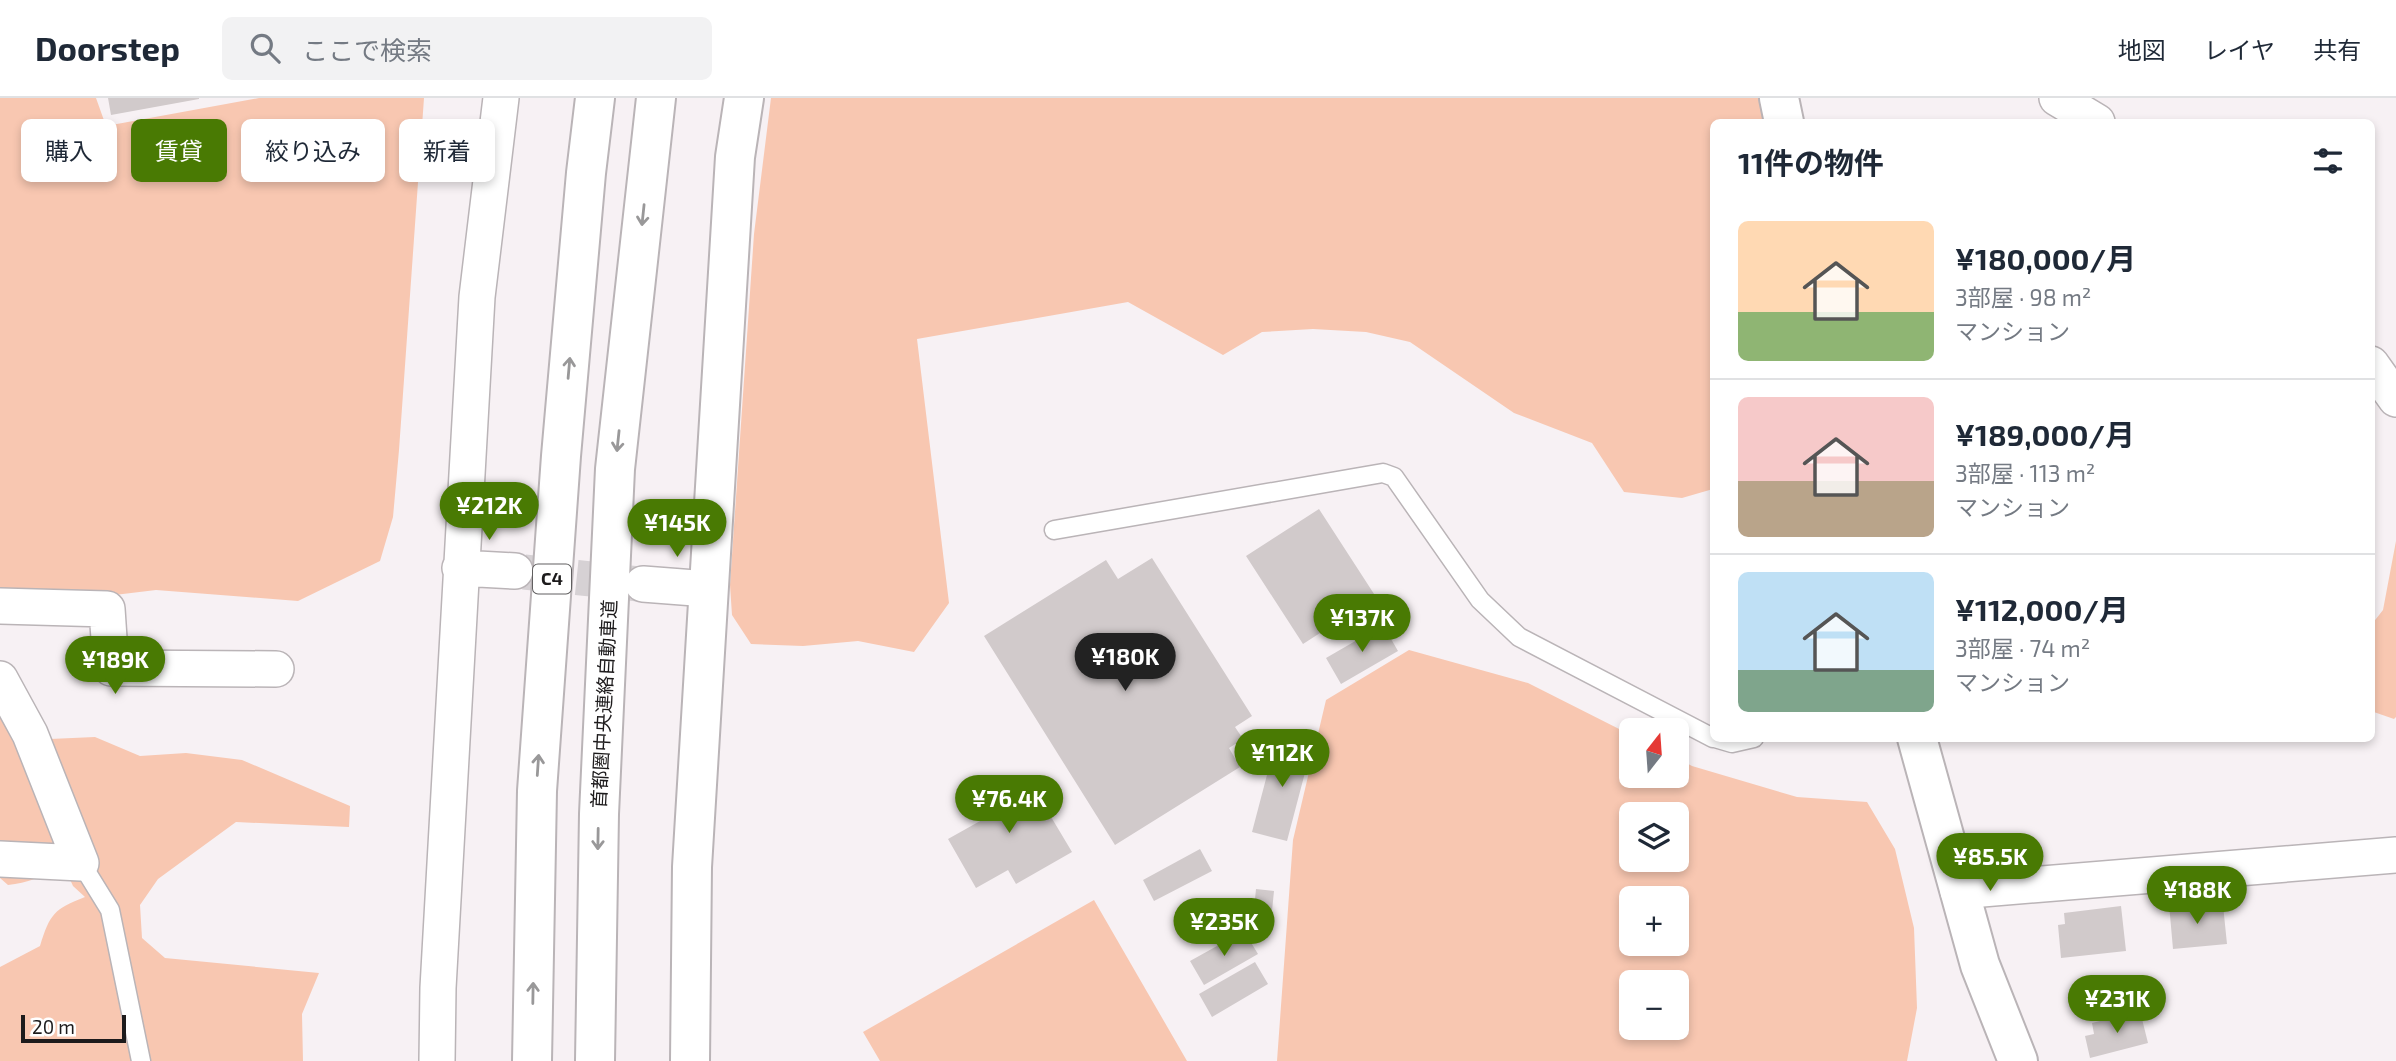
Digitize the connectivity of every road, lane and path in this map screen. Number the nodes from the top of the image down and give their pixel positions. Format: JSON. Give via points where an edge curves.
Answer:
{"nodes":[{"id":1,"x":501,"y":98,"type":"edge"},
{"id":2,"x":595,"y":98,"type":"edge"},
{"id":3,"x":656,"y":98,"type":"edge"},
{"id":4,"x":744,"y":98,"type":"edge"},
{"id":5,"x":1779,"y":98,"type":"edge"},
{"id":6,"x":2057,"y":98,"type":"edge"},
{"id":7,"x":1783,"y":119,"type":"edge"},
{"id":8,"x":2092,"y":119,"type":"edge"},
{"id":9,"x":2375,"y":370,"type":"edge"},
{"id":10,"x":2396,"y":399,"type":"edge"},
{"id":11,"x":1054,"y":530,"type":"dead end"},
{"id":12,"x":460,"y":568,"type":"junction"},
{"id":13,"x":515,"y":571,"type":"tunnel mouth"},
{"id":14,"x":643,"y":584,"type":"tunnel mouth"},
{"id":15,"x":708,"y":589,"type":"junction"},
{"id":16,"x":0,"y":606,"type":"edge"},
{"id":17,"x":276,"y":669,"type":"dead end"},
{"id":18,"x":0,"y":679,"type":"edge"},
{"id":19,"x":1710,"y":736,"type":"edge"},
{"id":20,"x":1918,"y":742,"type":"edge"},
{"id":21,"x":2396,"y":855,"type":"edge"},
{"id":22,"x":0,"y":859,"type":"edge"},
{"id":23,"x":81,"y":863,"type":"junction"},
{"id":24,"x":1958,"y":891,"type":"junction"},
{"id":25,"x":141,"y":1061,"type":"edge"},
{"id":26,"x":438,"y":1061,"type":"edge"},
{"id":27,"x":532,"y":1061,"type":"edge"},
{"id":28,"x":595,"y":1061,"type":"edge"},
{"id":29,"x":690,"y":1061,"type":"edge"},
{"id":30,"x":2018,"y":1061,"type":"edge"}],
"edges":[{"from":1,"to":12,"type":"street","via":[[477,297]]},
{"from":27,"to":2,"type":"main road","number":"C4","one_way":true,"via":[[537,791],[561,456]]},
{"from":3,"to":28,"type":"main road","name":"首都圏中央連絡自動車道","one_way":true,"via":[[615,469],[598,814]]},
{"from":4,"to":15,"type":"main road","via":[[734,171]]},
{"from":5,"to":7,"type":"main road"},
{"from":6,"to":8,"type":"street"},
{"from":9,"to":10,"type":"street"},
{"from":11,"to":19,"type":"lane","via":[[1383,473],[1394,477],[1480,600],[1519,637]]},
{"from":12,"to":13,"type":"street"},
{"from":12,"to":26,"type":"street"},
{"from":14,"to":15,"type":"street"},
{"from":15,"to":29,"type":"main road","via":[[692,867]]},
{"from":16,"to":17,"type":"street","via":[[107,609],[111,668]]},
{"from":18,"to":23,"type":"street","via":[[30,734]]},
{"from":20,"to":24,"type":"main road"},
{"from":21,"to":24,"type":"street"},
{"from":22,"to":23,"type":"street"},
{"from":23,"to":25,"type":"lane","via":[[110,910]]},
{"from":24,"to":30,"type":"main road","via":[[1980,965]]}]}
